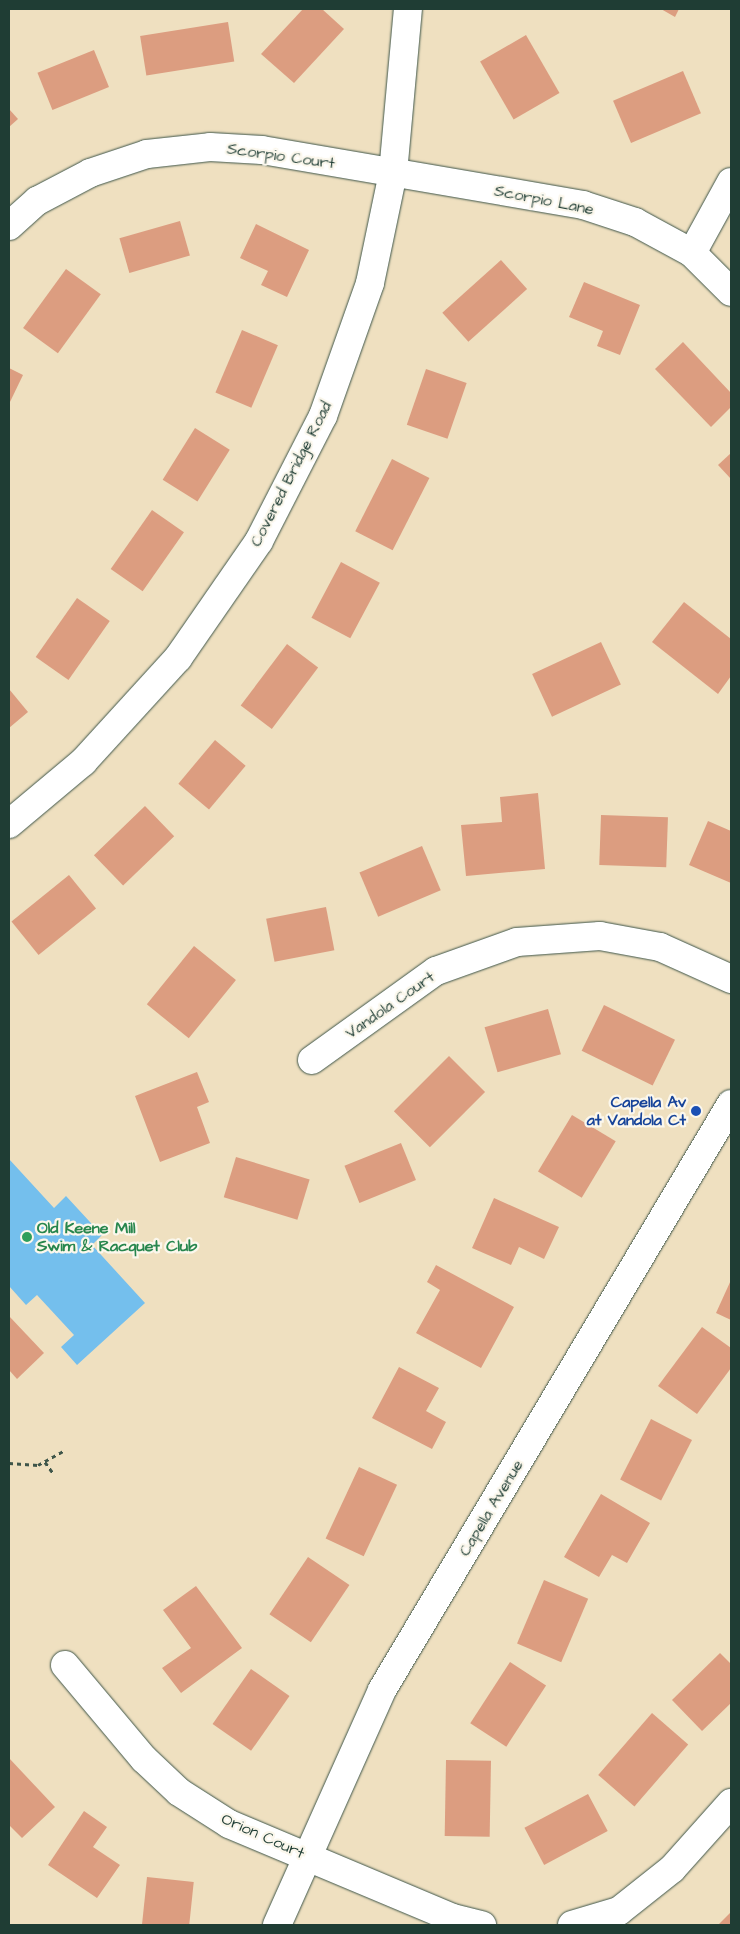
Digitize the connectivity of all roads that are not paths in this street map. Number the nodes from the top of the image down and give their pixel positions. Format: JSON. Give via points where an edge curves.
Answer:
{"nodes":[{"id":1,"x":408,"y":9,"type":"edge"},
{"id":2,"x":393,"y":173,"type":"junction"},
{"id":3,"x":731,"y":182,"type":"edge"},
{"id":4,"x":9,"y":226,"type":"edge"},
{"id":5,"x":692,"y":253,"type":"junction"},
{"id":6,"x":731,"y":292,"type":"edge"},
{"id":7,"x":9,"y":824,"type":"edge"},
{"id":8,"x":731,"y":980,"type":"edge"},
{"id":9,"x":312,"y":1060,"type":"dead end"},
{"id":10,"x":731,"y":1104,"type":"edge"},
{"id":11,"x":66,"y":1665,"type":"dead end"},
{"id":12,"x":731,"y":1803,"type":"edge"},
{"id":13,"x":307,"y":1856,"type":"junction"},
{"id":14,"x":278,"y":1925,"type":"edge"},
{"id":15,"x":482,"y":1925,"type":"edge"},
{"id":16,"x":572,"y":1925,"type":"edge"}],
"edges":[{"from":1,"to":2,"type":"street","name":"Covered Bridge Road"},
{"from":2,"to":4,"type":"street","name":"Scorpio Court","via":[[262,150],[210,147],[147,154],[90,172],[37,201]]},
{"from":2,"to":5,"type":"street","name":"Scorpio Lane","via":[[583,205],[634,222]]},
{"from":2,"to":7,"type":"street","name":"Covered Bridge Road","via":[[370,284],[323,416],[259,542],[178,658],[83,762]]},
{"from":3,"to":5,"type":"street"},
{"from":5,"to":6,"type":"street","name":"Scorpio Lane"},
{"from":8,"to":9,"type":"street","name":"Vandola Court","via":[[660,947],[600,936],[517,942],[436,971]]},
{"from":10,"to":13,"type":"street","name":"Capella Avenue","via":[[382,1690]]},
{"from":11,"to":13,"type":"street","name":"Orion Court","via":[[144,1759],[179,1792],[229,1824]]},
{"from":12,"to":16,"type":"street","via":[[672,1870],[619,1911]]},
{"from":13,"to":14,"type":"street","name":"Capella Avenue"},
{"from":13,"to":15,"type":"street","name":"Orion Court"}]}
